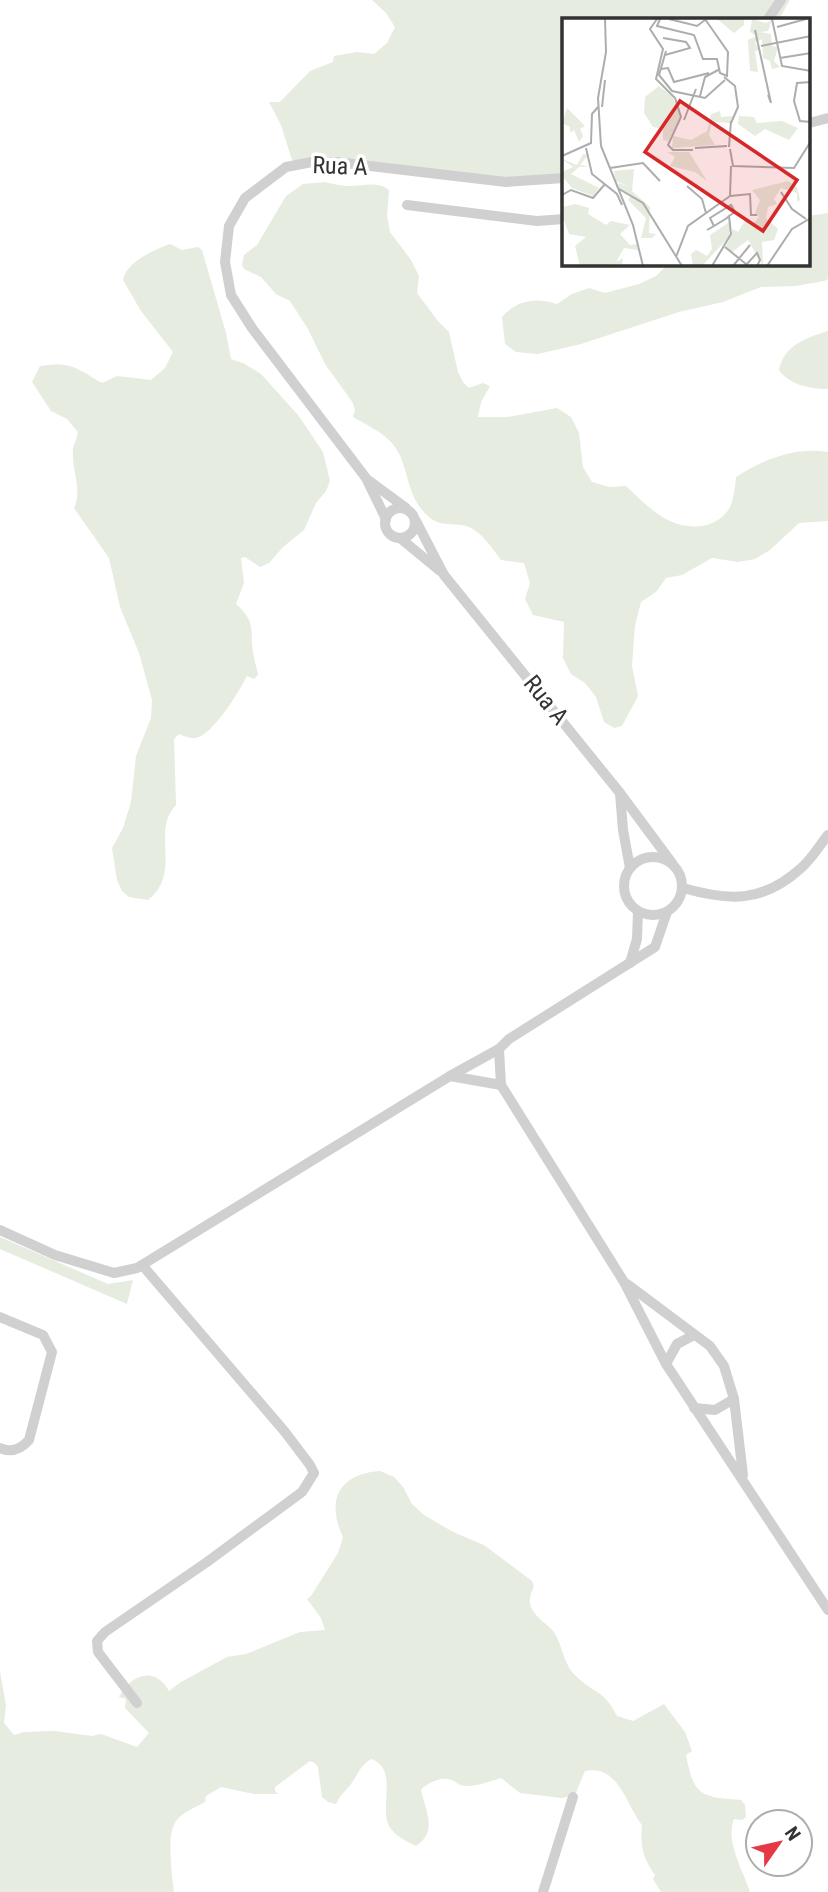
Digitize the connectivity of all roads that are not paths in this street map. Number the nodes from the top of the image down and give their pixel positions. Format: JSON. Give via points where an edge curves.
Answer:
{"nodes":[{"id":1,"x":781,"y":0,"type":"edge"},
{"id":2,"x":769,"y":18,"type":"edge"},
{"id":3,"x":828,"y":118,"type":"edge"},
{"id":4,"x":810,"y":123,"type":"edge"},
{"id":5,"x":562,"y":178,"type":"edge"},
{"id":6,"x":407,"y":205,"type":"dead end"},
{"id":7,"x":562,"y":219,"type":"edge"},
{"id":8,"x":366,"y":478,"type":"junction"},
{"id":9,"x":407,"y":508,"type":"junction"},
{"id":10,"x":386,"y":519,"type":"junction"},
{"id":11,"x":416,"y":521,"type":"junction"},
{"id":12,"x":400,"y":538,"type":"junction"},
{"id":13,"x":444,"y":575,"type":"junction"},
{"id":14,"x":621,"y":793,"type":"junction"},
{"id":15,"x":828,"y":835,"type":"edge"},
{"id":16,"x":672,"y":863,"type":"junction"},
{"id":17,"x":630,"y":868,"type":"junction"},
{"id":18,"x":683,"y":888,"type":"junction"},
{"id":19,"x":638,"y":911,"type":"junction"},
{"id":20,"x":667,"y":912,"type":"junction"},
{"id":21,"x":630,"y":963,"type":"junction"},
{"id":22,"x":499,"y":1049,"type":"junction"},
{"id":23,"x":450,"y":1076,"type":"junction"},
{"id":24,"x":501,"y":1085,"type":"junction"},
{"id":25,"x":0,"y":1230,"type":"edge"},
{"id":26,"x":143,"y":1266,"type":"junction"},
{"id":27,"x":624,"y":1283,"type":"junction"},
{"id":28,"x":0,"y":1317,"type":"edge"},
{"id":29,"x":694,"y":1335,"type":"junction"},
{"id":30,"x":666,"y":1364,"type":"junction"},
{"id":31,"x":734,"y":1399,"type":"junction"},
{"id":32,"x":694,"y":1408,"type":"junction"},
{"id":33,"x":0,"y":1448,"type":"edge"},
{"id":34,"x":743,"y":1478,"type":"junction"},
{"id":35,"x":828,"y":1610,"type":"edge"},
{"id":36,"x":138,"y":1703,"type":"dead end"},
{"id":37,"x":573,"y":1797,"type":"dead end"},
{"id":38,"x":543,"y":1892,"type":"edge"}],
"edges":[{"from":1,"to":2,"type":"street"},
{"from":3,"to":4,"type":"street"},
{"from":5,"to":8,"type":"street","name":"Rua A","via":[[506,182],[312,162],[286,167],[245,198],[229,226],[225,262],[231,295]]},
{"from":6,"to":7,"type":"street","via":[[537,221]]},
{"from":8,"to":9,"type":"street","name":"Rua A"},
{"from":8,"to":10,"type":"street","name":"Rua A"},
{"from":9,"to":10,"type":"street","via":[[391,510]]},
{"from":9,"to":11,"type":"street","name":"Rua A"},
{"from":10,"to":12,"type":"street","name":"Rua A","via":[[390,534]]},
{"from":11,"to":12,"type":"street","via":[[410,535]]},
{"from":11,"to":13,"type":"street","name":"Rua A"},
{"from":12,"to":13,"type":"street","name":"Rua A"},
{"from":13,"to":14,"type":"street","name":"Rua A"},
{"from":14,"to":16,"type":"street","name":"Rua A"},
{"from":14,"to":17,"type":"street"},
{"from":15,"to":18,"type":"street","via":[[802,868],[753,896],[718,898]]},
{"from":16,"to":17,"type":"street","via":[[646,858]]},
{"from":16,"to":18,"type":"street"},
{"from":17,"to":19,"type":"street","via":[[624,885]]},
{"from":18,"to":20,"type":"street"},
{"from":19,"to":20,"type":"street"},
{"from":19,"to":21,"type":"street"},
{"from":20,"to":21,"type":"street","via":[[656,947]]},
{"from":21,"to":22,"type":"street"},
{"from":22,"to":23,"type":"street"},
{"from":22,"to":24,"type":"street"},
{"from":23,"to":24,"type":"street"},
{"from":23,"to":26,"type":"street"},
{"from":24,"to":27,"type":"street"},
{"from":25,"to":26,"type":"street","via":[[55,1255],[114,1273]]},
{"from":26,"to":36,"type":"street","via":[[285,1432],[314,1473],[302,1492],[97,1642],[98,1651]]},
{"from":27,"to":29,"type":"street"},
{"from":27,"to":30,"type":"street"},
{"from":28,"to":33,"type":"street","via":[[43,1335],[52,1352],[32,1434],[19,1449]]},
{"from":29,"to":30,"type":"street","via":[[677,1344]]},
{"from":29,"to":31,"type":"street","via":[[710,1346],[724,1366]]},
{"from":30,"to":32,"type":"street"},
{"from":31,"to":32,"type":"street","via":[[715,1410]]},
{"from":31,"to":34,"type":"street"},
{"from":32,"to":34,"type":"street"},
{"from":34,"to":35,"type":"street"},
{"from":37,"to":38,"type":"street"}]}
